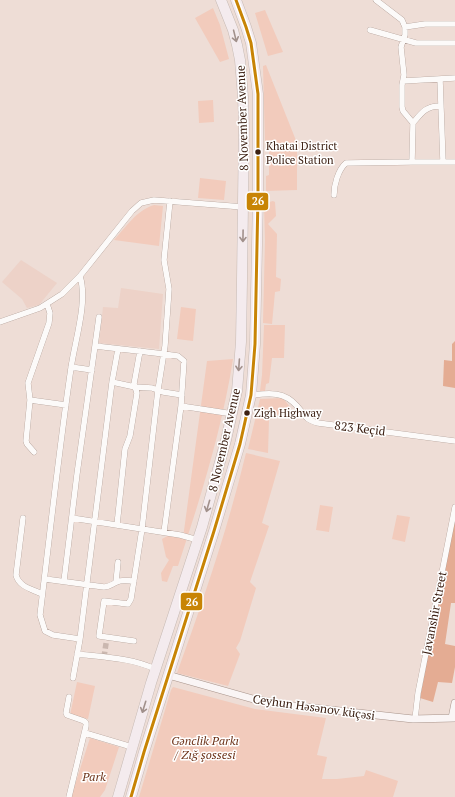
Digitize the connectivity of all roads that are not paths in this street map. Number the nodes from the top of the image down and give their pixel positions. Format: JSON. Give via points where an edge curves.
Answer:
{"nodes":[{"id":1,"x":221,"y":0,"type":"edge"},
{"id":2,"x":236,"y":0,"type":"edge"},
{"id":3,"x":376,"y":0,"type":"edge"},
{"id":4,"x":455,"y":24,"type":"edge"},
{"id":5,"x":405,"y":27,"type":"junction"},
{"id":6,"x":370,"y":30,"type":"dead end"},
{"id":7,"x":403,"y":40,"type":"junction"},
{"id":8,"x":455,"y":43,"type":"edge"},
{"id":9,"x":440,"y":78,"type":"junction"},
{"id":10,"x":455,"y":78,"type":"edge"},
{"id":11,"x":403,"y":81,"type":"junction"},
{"id":12,"x":441,"y":106,"type":"junction"},
{"id":13,"x":413,"y":123,"type":"junction"},
{"id":14,"x":412,"y":162,"type":"junction"},
{"id":15,"x":443,"y":162,"type":"junction"},
{"id":16,"x":455,"y":162,"type":"edge"},
{"id":17,"x":334,"y":196,"type":"dead end"},
{"id":18,"x":170,"y":202,"type":"junction"},
{"id":19,"x":243,"y":207,"type":"junction"},
{"id":20,"x":80,"y":276,"type":"junction"},
{"id":21,"x":47,"y":304,"type":"junction"},
{"id":22,"x":99,"y":317,"type":"dead end"},
{"id":23,"x":0,"y":322,"type":"edge"},
{"id":24,"x":95,"y":346,"type":"junction"},
{"id":25,"x":118,"y":349,"type":"junction"},
{"id":26,"x":140,"y":351,"type":"junction"},
{"id":27,"x":164,"y":354,"type":"junction"},
{"id":28,"x":71,"y":367,"type":"junction"},
{"id":29,"x":92,"y":370,"type":"junction"},
{"id":30,"x":112,"y":382,"type":"junction"},
{"id":31,"x":135,"y":387,"type":"junction"},
{"id":32,"x":158,"y":390,"type":"junction"},
{"id":33,"x":182,"y":395,"type":"junction"},
{"id":34,"x":251,"y":395,"type":"junction"},
{"id":35,"x":30,"y":400,"type":"junction"},
{"id":36,"x":66,"y":405,"type":"junction"},
{"id":37,"x":180,"y":406,"type":"junction"},
{"id":38,"x":232,"y":414,"type":"junction"},
{"id":39,"x":455,"y":441,"type":"edge"},
{"id":40,"x":34,"y":452,"type":"dead end"},
{"id":41,"x":455,"y":507,"type":"edge"},
{"id":42,"x":23,"y":518,"type":"dead end"},
{"id":43,"x":72,"y":518,"type":"junction"},
{"id":44,"x":94,"y":521,"type":"junction"},
{"id":45,"x":117,"y":525,"type":"junction"},
{"id":46,"x":142,"y":529,"type":"junction"},
{"id":47,"x":164,"y":532,"type":"junction"},
{"id":48,"x":198,"y":540,"type":"junction"},
{"id":49,"x":118,"y":562,"type":"dead end"},
{"id":50,"x":44,"y":579,"type":"junction"},
{"id":51,"x":64,"y":581,"type":"junction"},
{"id":52,"x":134,"y":581,"type":"junction"},
{"id":53,"x":116,"y":582,"type":"junction"},
{"id":54,"x":86,"y":585,"type":"junction"},
{"id":55,"x":42,"y":594,"type":"junction"},
{"id":56,"x":80,"y":639,"type":"junction"},
{"id":57,"x":134,"y":641,"type":"dead end"},
{"id":58,"x":77,"y":654,"type":"junction"},
{"id":59,"x":155,"y":670,"type":"junction"},
{"id":60,"x":168,"y":675,"type":"junction"},
{"id":61,"x":73,"y":678,"type":"dead end"},
{"id":62,"x":69,"y":697,"type":"dead end"},
{"id":63,"x":455,"y":703,"type":"edge"},
{"id":64,"x":454,"y":718,"type":"edge"},
{"id":65,"x":415,"y":719,"type":"junction"},
{"id":66,"x":85,"y":733,"type":"junction"},
{"id":67,"x":132,"y":747,"type":"junction"},
{"id":68,"x":69,"y":797,"type":"edge"},
{"id":69,"x":118,"y":797,"type":"edge"},
{"id":70,"x":131,"y":797,"type":"edge"}],
"edges":[{"from":1,"to":19,"type":"highway","name":"8 November Avenue","one_way":true,"via":[[233,30],[240,60],[244,126]]},
{"from":2,"to":34,"type":"highway","name":"8 November Avenue","via":[[251,42],[258,94],[255,329]]},
{"from":3,"to":5,"type":"street","via":[[402,20]]},
{"from":4,"to":5,"type":"street"},
{"from":5,"to":7,"type":"street"},
{"from":6,"to":7,"type":"street"},
{"from":7,"to":8,"type":"street","via":[[416,43]]},
{"from":7,"to":11,"type":"street"},
{"from":9,"to":10,"type":"street"},
{"from":9,"to":11,"type":"street"},
{"from":9,"to":12,"type":"street"},
{"from":11,"to":13,"type":"street","via":[[402,107]]},
{"from":12,"to":13,"type":"street","via":[[428,108]]},
{"from":12,"to":15,"type":"street"},
{"from":13,"to":14,"type":"street"},
{"from":14,"to":15,"type":"street"},
{"from":14,"to":17,"type":"street","via":[[346,164],[334,185]]},
{"from":15,"to":16,"type":"street"},
{"from":18,"to":19,"type":"street"},
{"from":18,"to":20,"type":"street","via":[[141,202]]},
{"from":18,"to":27,"type":"street","via":[[164,260],[169,289]]},
{"from":19,"to":38,"type":"highway","name":"8 November Avenue","one_way":true,"via":[[240,361]]},
{"from":20,"to":21,"type":"street","via":[[62,294]]},
{"from":20,"to":28,"type":"street","via":[[83,294]]},
{"from":21,"to":23,"type":"street"},
{"from":21,"to":35,"type":"street","via":[[50,313],[49,323],[29,378]]},
{"from":22,"to":24,"type":"street"},
{"from":24,"to":25,"type":"street"},
{"from":24,"to":29,"type":"street"},
{"from":25,"to":26,"type":"street"},
{"from":25,"to":30,"type":"street"},
{"from":26,"to":27,"type":"street"},
{"from":26,"to":31,"type":"street"},
{"from":27,"to":32,"type":"street"},
{"from":27,"to":33,"type":"street","via":[[178,356],[184,361]]},
{"from":28,"to":29,"type":"street"},
{"from":28,"to":36,"type":"street"},
{"from":29,"to":43,"type":"street"},
{"from":30,"to":31,"type":"street"},
{"from":30,"to":44,"type":"street"},
{"from":31,"to":32,"type":"street"},
{"from":31,"to":45,"type":"street","via":[[137,393],[130,436],[125,449]]},
{"from":32,"to":33,"type":"street"},
{"from":32,"to":46,"type":"street"},
{"from":33,"to":37,"type":"street"},
{"from":34,"to":39,"type":"street","name":"823 Keçid","via":[[272,393],[285,396],[306,418],[318,423]]},
{"from":34,"to":60,"type":"highway","name":"8 November Avenue","via":[[238,451]]},
{"from":35,"to":36,"type":"street"},
{"from":35,"to":40,"type":"street","via":[[26,441]]},
{"from":36,"to":50,"type":"street"},
{"from":37,"to":38,"type":"street"},
{"from":37,"to":47,"type":"street"},
{"from":38,"to":48,"type":"highway","name":"8 November Avenue","one_way":true},
{"from":41,"to":65,"type":"street","name":"Javanshir Street"},
{"from":42,"to":55,"type":"street","via":[[17,581]]},
{"from":43,"to":44,"type":"street"},
{"from":43,"to":51,"type":"street"},
{"from":44,"to":45,"type":"street"},
{"from":44,"to":54,"type":"street"},
{"from":45,"to":46,"type":"street"},
{"from":46,"to":47,"type":"street"},
{"from":46,"to":52,"type":"street"},
{"from":47,"to":48,"type":"street"},
{"from":48,"to":59,"type":"highway","name":"8 November Avenue"},
{"from":49,"to":53,"type":"street"},
{"from":50,"to":51,"type":"street"},
{"from":50,"to":55,"type":"street"},
{"from":51,"to":54,"type":"street"},
{"from":52,"to":53,"type":"street"},
{"from":52,"to":57,"type":"street","via":[[128,604],[104,601],[99,636]]},
{"from":53,"to":54,"type":"street","via":[[109,587]]},
{"from":54,"to":56,"type":"street"},
{"from":55,"to":56,"type":"street","via":[[40,618],[45,631],[53,635]]},
{"from":56,"to":58,"type":"street"},
{"from":58,"to":59,"type":"street","via":[[137,663]]},
{"from":58,"to":61,"type":"street"},
{"from":59,"to":60,"type":"highway"},
{"from":59,"to":67,"type":"highway","name":"8 November Avenue","one_way":true},
{"from":60,"to":65,"type":"main road","name":"Ceyhun Həsənov küçəsi","via":[[285,706]]},
{"from":60,"to":70,"type":"highway","name":"8 November Avenue"},
{"from":62,"to":66,"type":"street","via":[[67,715],[86,722]]},
{"from":63,"to":64,"type":"main road"},
{"from":64,"to":65,"type":"main road","name":"Ceyhun Həsənov küçəsi"},
{"from":66,"to":67,"type":"street"},
{"from":66,"to":68,"type":"street"},
{"from":67,"to":69,"type":"highway","name":"8 November Avenue"}]}
